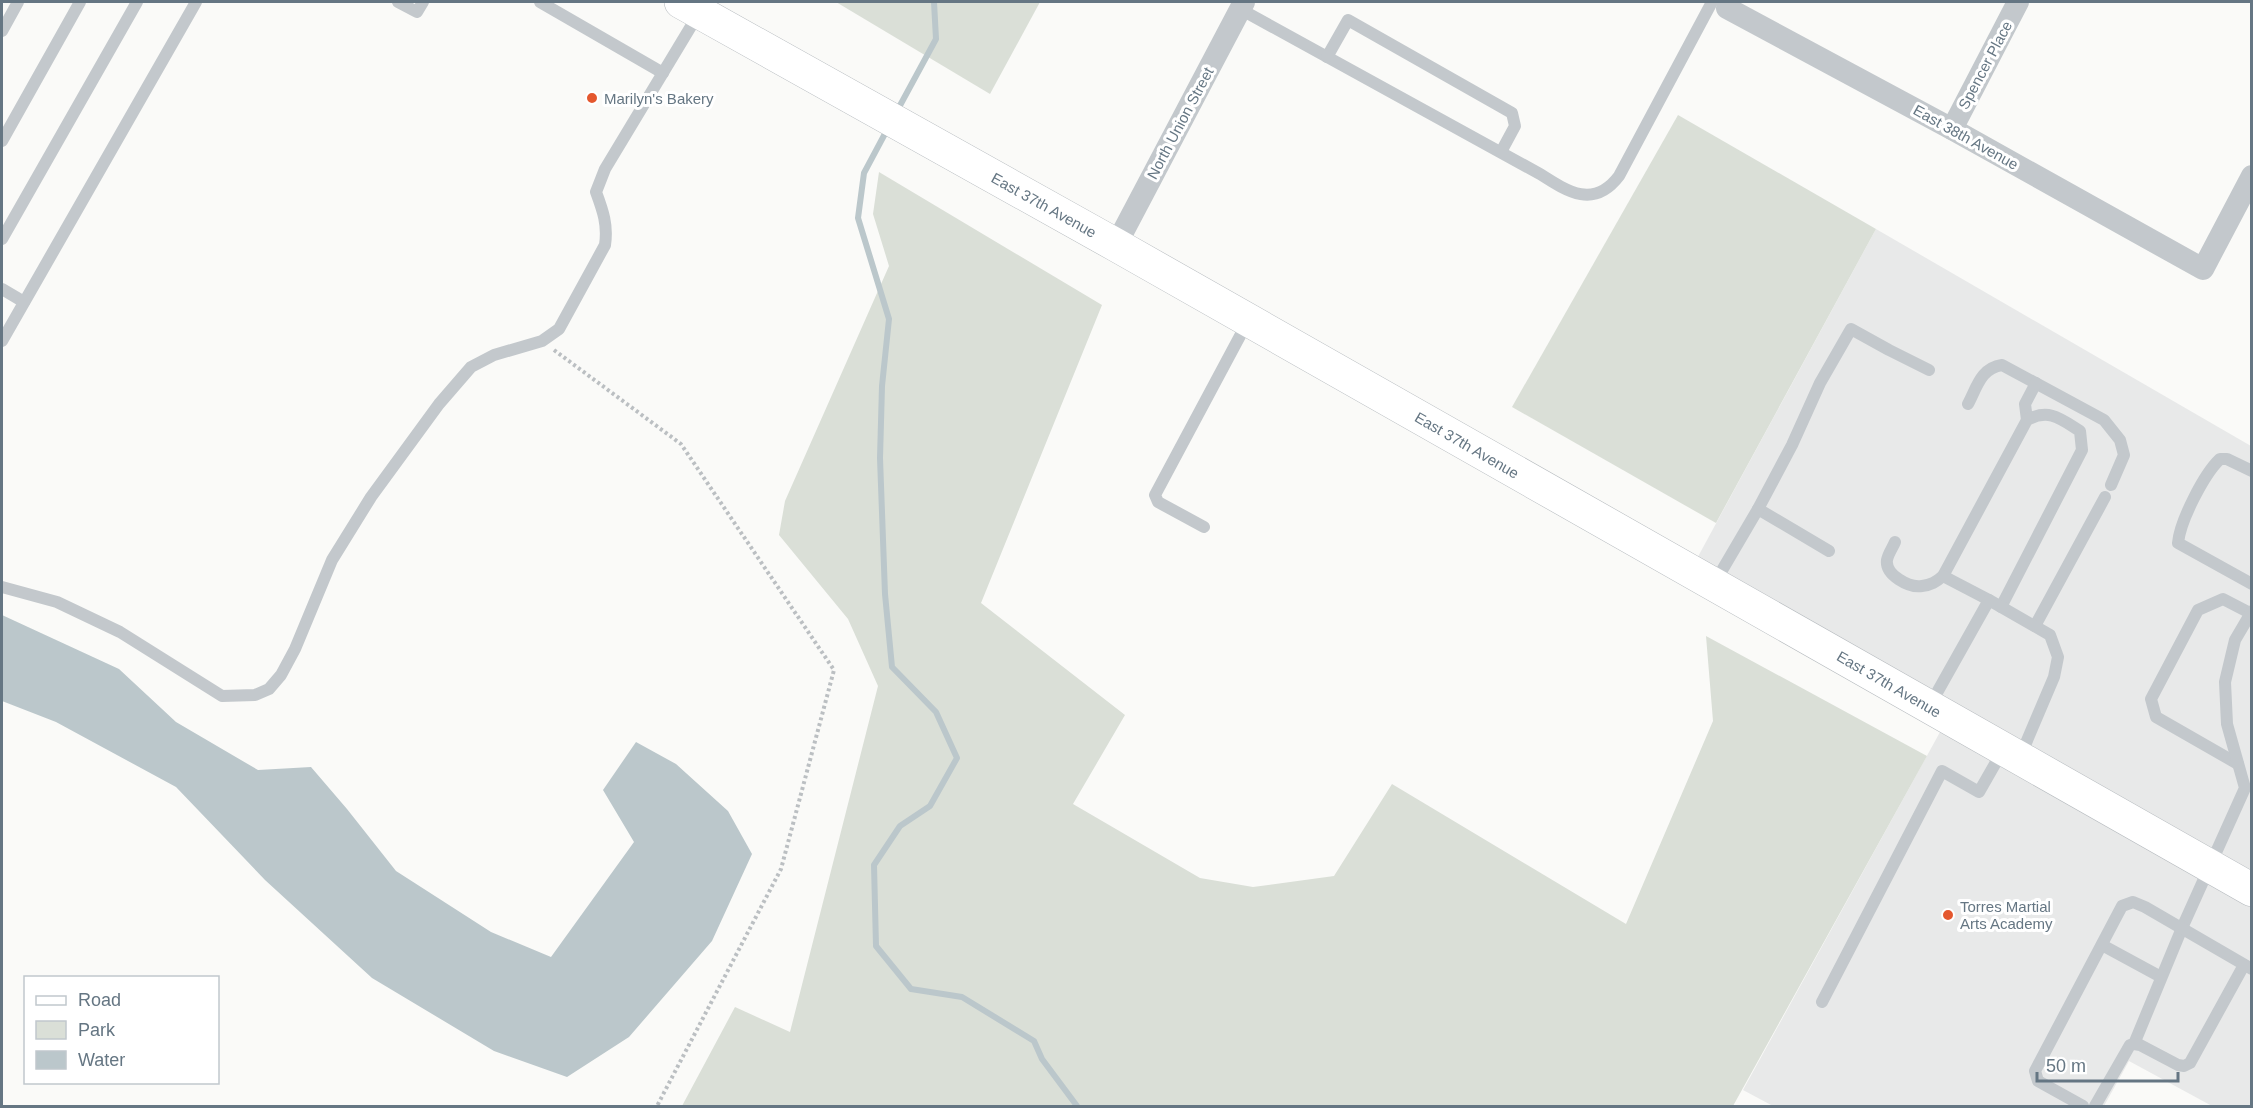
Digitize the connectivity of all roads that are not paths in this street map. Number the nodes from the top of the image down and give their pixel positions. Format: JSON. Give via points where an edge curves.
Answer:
{"nodes":[{"id":1,"x":18,"y":2,"type":"edge"},
{"id":2,"x":80,"y":2,"type":"edge"},
{"id":3,"x":137,"y":2,"type":"edge"},
{"id":4,"x":196,"y":2,"type":"edge"},
{"id":5,"x":398,"y":2,"type":"edge"},
{"id":6,"x":423,"y":2,"type":"edge"},
{"id":7,"x":540,"y":2,"type":"edge"},
{"id":8,"x":2018,"y":2,"type":"edge"},
{"id":9,"x":1242,"y":5,"type":"edge"},
{"id":10,"x":1720,"y":5,"type":"edge"},
{"id":11,"x":690,"y":7,"type":"edge"},
{"id":12,"x":2,"y":32,"type":"edge"},
{"id":13,"x":1327,"y":57,"type":"junction"},
{"id":14,"x":663,"y":73,"type":"junction"},
{"id":15,"x":1952,"y":129,"type":"junction"},
{"id":16,"x":2,"y":141,"type":"edge"},
{"id":17,"x":1501,"y":152,"type":"junction"},
{"id":18,"x":2252,"y":176,"type":"edge"},
{"id":19,"x":2,"y":239,"type":"edge"},
{"id":20,"x":1116,"y":245,"type":"junction"},
{"id":21,"x":2,"y":289,"type":"edge"},
{"id":22,"x":24,"y":302,"type":"junction"},
{"id":23,"x":1248,"y":321,"type":"junction"},
{"id":24,"x":2,"y":341,"type":"edge"},
{"id":25,"x":1929,"y":370,"type":"dead end"},
{"id":26,"x":2036,"y":383,"type":"junction"},
{"id":27,"x":1968,"y":404,"type":"dead end"},
{"id":28,"x":2027,"y":420,"type":"junction"},
{"id":29,"x":2252,"y":471,"type":"edge"},
{"id":30,"x":1758,"y":510,"type":"junction"},
{"id":31,"x":1204,"y":527,"type":"dead end"},
{"id":32,"x":1895,"y":542,"type":"dead end"},
{"id":33,"x":1829,"y":550,"type":"dead end"},
{"id":34,"x":1943,"y":576,"type":"junction"},
{"id":35,"x":2252,"y":584,"type":"edge"},
{"id":36,"x":1713,"y":585,"type":"junction"},
{"id":37,"x":2,"y":587,"type":"edge"},
{"id":38,"x":1989,"y":600,"type":"junction"},
{"id":39,"x":2001,"y":607,"type":"junction"},
{"id":40,"x":2251,"y":612,"type":"edge"},
{"id":41,"x":2035,"y":626,"type":"junction"},
{"id":42,"x":1929,"y":707,"type":"junction"},
{"id":43,"x":2012,"y":754,"type":"junction"},
{"id":44,"x":2238,"y":764,"type":"junction"},
{"id":45,"x":2248,"y":786,"type":"edge"},
{"id":46,"x":2209,"y":866,"type":"junction"},
{"id":47,"x":2252,"y":890,"type":"edge"},
{"id":48,"x":2182,"y":928,"type":"junction"},
{"id":49,"x":2102,"y":945,"type":"junction"},
{"id":50,"x":2248,"y":967,"type":"edge"},
{"id":51,"x":2162,"y":977,"type":"junction"},
{"id":52,"x":1822,"y":1002,"type":"dead end"},
{"id":53,"x":2134,"y":1044,"type":"junction"},
{"id":54,"x":2083,"y":1107,"type":"edge"},
{"id":55,"x":2095,"y":1107,"type":"edge"}],
"edges":[{"from":1,"to":12,"type":"lane"},
{"from":2,"to":16,"type":"lane"},
{"from":3,"to":19,"type":"lane"},
{"from":4,"to":22,"type":"lane"},
{"from":5,"to":6,"type":"lane","via":[[417,12]]},
{"from":7,"to":14,"type":"lane"},
{"from":8,"to":15,"type":"street","name":"Spencer Place"},
{"from":9,"to":13,"type":"lane"},
{"from":9,"to":20,"type":"street","name":"North Union Street"},
{"from":10,"to":15,"type":"street","name":"East 38th Avenue"},
{"from":10,"to":17,"type":"lane","via":[[1610,187],[1598,194],[1579,194]]},
{"from":11,"to":14,"type":"lane"},
{"from":11,"to":20,"type":"main road","name":"East 37th Avenue"},
{"from":13,"to":17,"type":"lane"},
{"from":13,"to":17,"type":"lane","via":[[1348,20],[1512,113],[1515,126]]},
{"from":14,"to":37,"type":"lane","via":[[604,169],[596,192],[606,218],[605,245],[558,329],[542,341],[495,355],[471,367],[439,404],[371,497],[332,560],[295,649],[269,689],[255,695],[222,696],[120,632],[57,602]]},
{"from":15,"to":18,"type":"street","name":"East 38th Avenue","via":[[2203,269]]},
{"from":20,"to":23,"type":"main road","name":"East 37th Avenue"},
{"from":21,"to":22,"type":"lane"},
{"from":22,"to":24,"type":"lane"},
{"from":23,"to":31,"type":"lane","via":[[1155,495],[1158,502]]},
{"from":23,"to":36,"type":"main road","name":"East 37th Avenue"},
{"from":25,"to":30,"type":"lane","via":[[1851,329]]},
{"from":26,"to":27,"type":"lane","via":[[2002,365],[1992,366]]},
{"from":26,"to":28,"type":"lane","via":[[2025,405]]},
{"from":26,"to":41,"type":"lane","via":[[2104,420],[2120,440],[2124,456]]},
{"from":28,"to":34,"type":"lane"},
{"from":28,"to":39,"type":"lane","via":[[2049,414],[2065,422],[2080,431],[2082,450]]},
{"from":29,"to":35,"type":"lane","via":[[2227,459],[2212,466],[2178,543]]},
{"from":30,"to":33,"type":"lane"},
{"from":30,"to":36,"type":"lane"},
{"from":32,"to":34,"type":"lane","via":[[1887,560],[1894,576],[1918,587],[1933,585]]},
{"from":34,"to":38,"type":"lane"},
{"from":36,"to":42,"type":"main road","name":"East 37th Avenue"},
{"from":38,"to":39,"type":"lane"},
{"from":38,"to":42,"type":"lane"},
{"from":39,"to":41,"type":"lane"},
{"from":40,"to":44,"type":"lane","via":[[2235,640],[2225,682],[2227,724]]},
{"from":40,"to":44,"type":"lane","via":[[2223,599],[2198,610],[2151,699],[2156,717]]},
{"from":41,"to":43,"type":"lane","via":[[2050,635],[2058,657],[2054,677]]},
{"from":42,"to":43,"type":"main road","name":"East 37th Avenue"},
{"from":43,"to":46,"type":"main road","name":"East 37th Avenue"},
{"from":43,"to":52,"type":"lane","via":[[1979,792],[1941,771]]},
{"from":44,"to":45,"type":"lane"},
{"from":45,"to":46,"type":"lane"},
{"from":46,"to":47,"type":"main road","name":"East 37th Avenue"},
{"from":46,"to":48,"type":"lane"},
{"from":48,"to":49,"type":"lane","via":[[2133,902],[2122,906]]},
{"from":48,"to":50,"type":"lane"},
{"from":48,"to":51,"type":"lane"},
{"from":49,"to":51,"type":"lane"},
{"from":49,"to":54,"type":"lane","via":[[2035,1071],[2038,1081]]},
{"from":50,"to":53,"type":"lane","via":[[2190,1063],[2170,1063]]},
{"from":51,"to":53,"type":"lane"},
{"from":53,"to":55,"type":"lane"}]}
